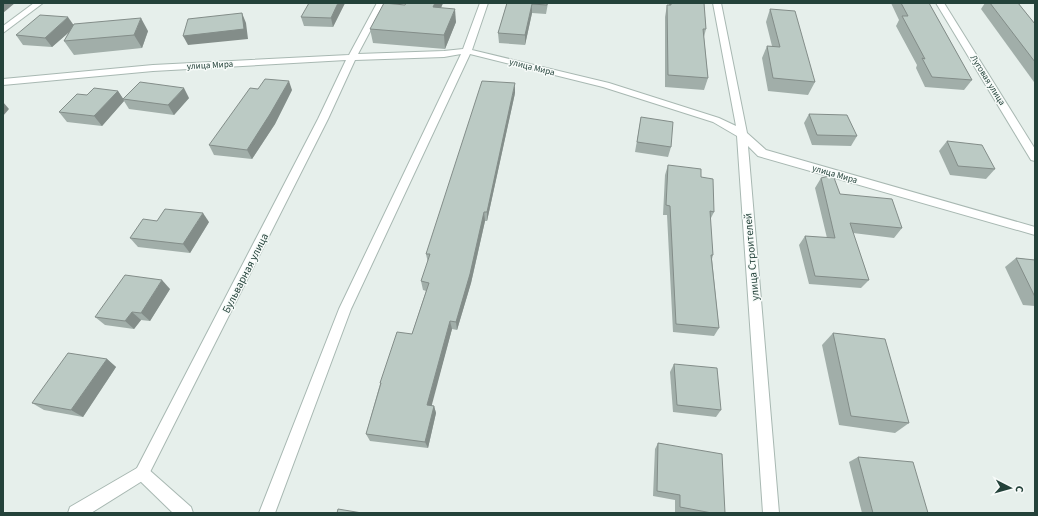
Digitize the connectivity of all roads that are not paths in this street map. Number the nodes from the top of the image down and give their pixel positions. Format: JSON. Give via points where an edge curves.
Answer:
{"nodes":[{"id":1,"x":39,"y":3,"type":"edge"},
{"id":2,"x":381,"y":3,"type":"edge"},
{"id":3,"x":484,"y":3,"type":"edge"},
{"id":4,"x":717,"y":3,"type":"edge"},
{"id":5,"x":940,"y":3,"type":"edge"},
{"id":6,"x":3,"y":30,"type":"edge"},
{"id":7,"x":467,"y":51,"type":"junction"},
{"id":8,"x":352,"y":57,"type":"junction"},
{"id":9,"x":3,"y":82,"type":"edge"},
{"id":10,"x":742,"y":134,"type":"junction"},
{"id":11,"x":1035,"y":157,"type":"edge"},
{"id":12,"x":1035,"y":231,"type":"edge"},
{"id":13,"x":142,"y":472,"type":"junction"},
{"id":14,"x":76,"y":513,"type":"edge"},
{"id":15,"x":185,"y":513,"type":"edge"},
{"id":16,"x":267,"y":513,"type":"edge"},
{"id":17,"x":771,"y":513,"type":"edge"}],
"edges":[{"from":1,"to":6,"type":"street"},
{"from":2,"to":8,"type":"street","name":"Бульварная улица"},
{"from":3,"to":7,"type":"street"},
{"from":4,"to":10,"type":"street","name":"улица Строителей"},
{"from":5,"to":11,"type":"street","name":"Луговая улица"},
{"from":7,"to":8,"type":"street","name":"улица Мира"},
{"from":7,"to":10,"type":"street","name":"улица Мира","via":[[606,86],[716,120]]},
{"from":7,"to":16,"type":"street","via":[[345,309]]},
{"from":8,"to":9,"type":"street","name":"улица Мира","via":[[153,68]]},
{"from":8,"to":13,"type":"street","name":"Бульварная улица","via":[[324,119]]},
{"from":10,"to":12,"type":"street","name":"улица Мира","via":[[762,153]]},
{"from":10,"to":17,"type":"street","name":"улица Строителей"},
{"from":13,"to":14,"type":"street"},
{"from":13,"to":15,"type":"street"}]}
